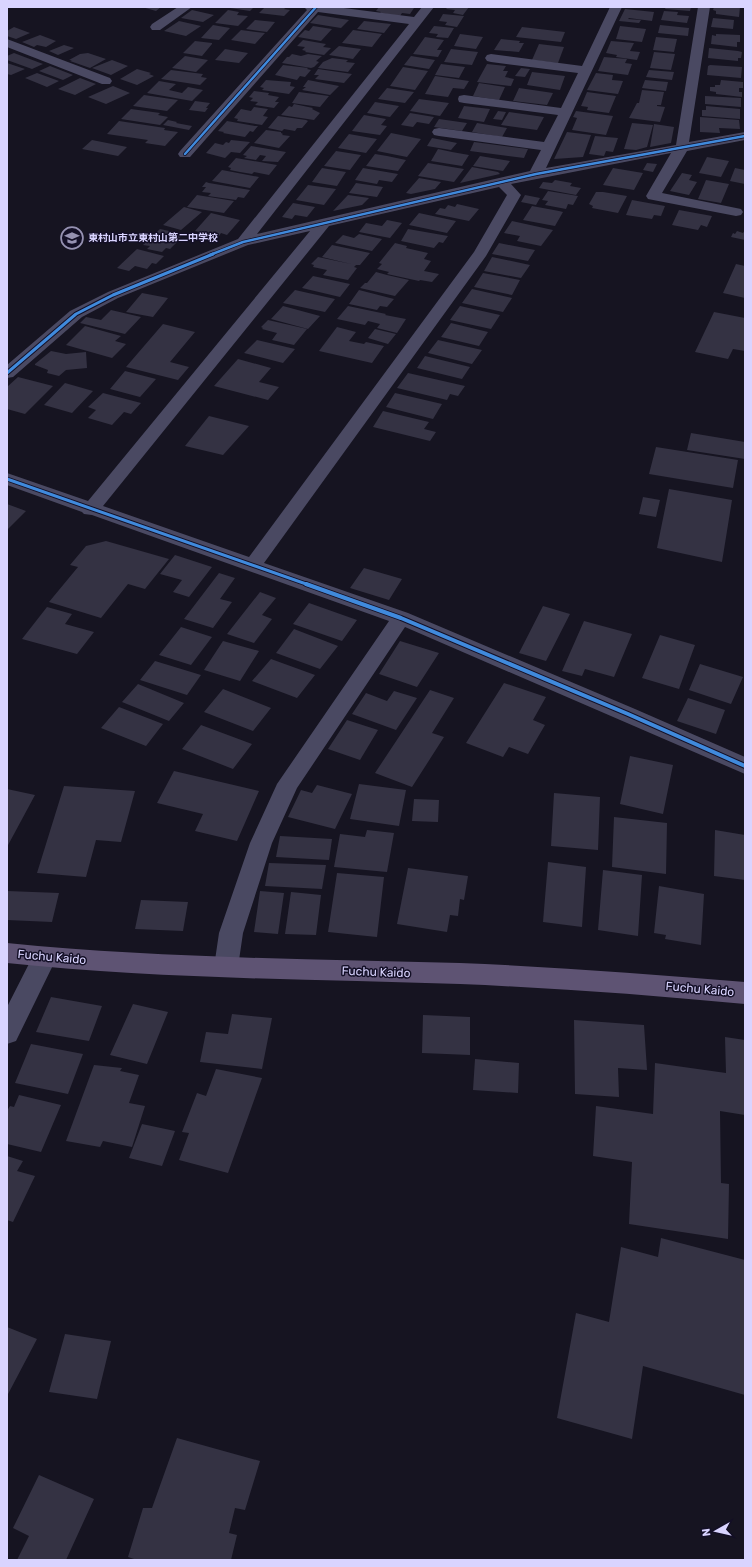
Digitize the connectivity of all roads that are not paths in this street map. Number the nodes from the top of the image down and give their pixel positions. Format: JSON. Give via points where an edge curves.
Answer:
{"nodes":[{"id":1,"x":186,"y":7,"type":"edge"},
{"id":2,"x":313,"y":7,"type":"edge"},
{"id":3,"x":428,"y":7,"type":"edge"},
{"id":4,"x":616,"y":7,"type":"edge"},
{"id":5,"x":704,"y":7,"type":"edge"},
{"id":6,"x":416,"y":21,"type":"junction"},
{"id":7,"x":156,"y":27,"type":"dead end"},
{"id":8,"x":7,"y":43,"type":"edge"},
{"id":9,"x":491,"y":58,"type":"dead end"},
{"id":10,"x":586,"y":70,"type":"junction"},
{"id":11,"x":106,"y":81,"type":"dead end"},
{"id":12,"x":464,"y":99,"type":"dead end"},
{"id":13,"x":566,"y":112,"type":"junction"},
{"id":14,"x":439,"y":132,"type":"dead end"},
{"id":15,"x":745,"y":136,"type":"edge"},
{"id":16,"x":549,"y":147,"type":"junction"},
{"id":17,"x":682,"y":147,"type":"junction"},
{"id":18,"x":185,"y":154,"type":"dead end"},
{"id":19,"x":536,"y":174,"type":"junction"},
{"id":20,"x":503,"y":182,"type":"junction"},
{"id":21,"x":736,"y":212,"type":"dead end"},
{"id":22,"x":324,"y":223,"type":"junction"},
{"id":23,"x":243,"y":242,"type":"junction"},
{"id":24,"x":7,"y":373,"type":"edge"},
{"id":25,"x":7,"y":479,"type":"edge"},
{"id":26,"x":90,"y":510,"type":"junction"},
{"id":27,"x":253,"y":565,"type":"junction"},
{"id":28,"x":401,"y":618,"type":"junction"},
{"id":29,"x":745,"y":766,"type":"edge"},
{"id":30,"x":7,"y":953,"type":"edge"},
{"id":31,"x":46,"y":957,"type":"junction"},
{"id":32,"x":226,"y":968,"type":"junction"},
{"id":33,"x":745,"y":993,"type":"edge"},
{"id":34,"x":7,"y":1033,"type":"edge"}],
"edges":[{"from":1,"to":7,"type":"street"},
{"from":2,"to":6,"type":"street"},
{"from":2,"to":18,"type":"street"},
{"from":3,"to":6,"type":"street"},
{"from":4,"to":10,"type":"street"},
{"from":5,"to":17,"type":"street"},
{"from":6,"to":23,"type":"street"},
{"from":8,"to":11,"type":"street"},
{"from":9,"to":10,"type":"street"},
{"from":10,"to":13,"type":"street"},
{"from":12,"to":13,"type":"street"},
{"from":13,"to":16,"type":"street"},
{"from":14,"to":16,"type":"street"},
{"from":15,"to":17,"type":"street"},
{"from":16,"to":19,"type":"street"},
{"from":17,"to":19,"type":"street"},
{"from":17,"to":21,"type":"street","via":[[654,196]]},
{"from":19,"to":20,"type":"street"},
{"from":20,"to":22,"type":"street"},
{"from":20,"to":27,"type":"street","via":[[514,195],[481,253]]},
{"from":22,"to":23,"type":"street"},
{"from":22,"to":26,"type":"street"},
{"from":23,"to":24,"type":"street","via":[[113,295],[76,314]]},
{"from":25,"to":26,"type":"street"},
{"from":26,"to":27,"type":"street"},
{"from":27,"to":28,"type":"street"},
{"from":28,"to":29,"type":"street"},
{"from":28,"to":32,"type":"street","via":[[288,784],[261,843],[231,933]]},
{"from":30,"to":31,"type":"main road","name":"Fuchu Kaido"},
{"from":31,"to":32,"type":"main road","name":"Fuchu Kaido"},
{"from":31,"to":34,"type":"street"},
{"from":32,"to":33,"type":"main road","name":"Fuchu Kaido","via":[[614,980]]}]}
